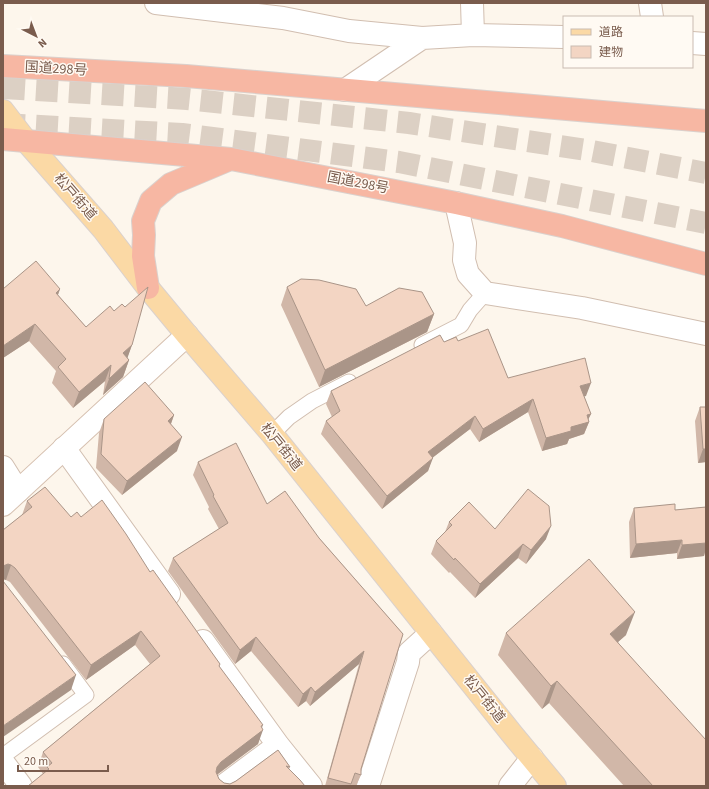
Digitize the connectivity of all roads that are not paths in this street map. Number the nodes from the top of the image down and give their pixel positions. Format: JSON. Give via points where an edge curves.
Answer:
{"nodes":[{"id":1,"x":156,"y":3,"type":"edge"},
{"id":2,"x":472,"y":3,"type":"edge"},
{"id":3,"x":650,"y":3,"type":"edge"},
{"id":4,"x":652,"y":16,"type":"edge"},
{"id":5,"x":473,"y":35,"type":"junction"},
{"id":6,"x":563,"y":37,"type":"edge"},
{"id":7,"x":422,"y":38,"type":"junction"},
{"id":8,"x":693,"y":43,"type":"edge"},
{"id":9,"x":706,"y":44,"type":"edge"},
{"id":10,"x":3,"y":66,"type":"edge"},
{"id":11,"x":345,"y":90,"type":"junction"},
{"id":12,"x":3,"y":111,"type":"edge"},
{"id":13,"x":706,"y":121,"type":"edge"},
{"id":14,"x":3,"y":139,"type":"edge"},
{"id":15,"x":26,"y":141,"type":"junction"},
{"id":16,"x":231,"y":159,"type":"junction"},
{"id":17,"x":456,"y":203,"type":"junction"},
{"id":18,"x":706,"y":264,"type":"edge"},
{"id":19,"x":148,"y":288,"type":"junction"},
{"id":20,"x":485,"y":293,"type":"junction"},
{"id":21,"x":706,"y":334,"type":"edge"},
{"id":22,"x":187,"y":335,"type":"junction"},
{"id":23,"x":411,"y":350,"type":"edge"},
{"id":24,"x":362,"y":376,"type":"edge"},
{"id":25,"x":272,"y":434,"type":"junction"},
{"id":26,"x":64,"y":448,"type":"junction"},
{"id":27,"x":3,"y":467,"type":"edge"},
{"id":28,"x":10,"y":498,"type":"edge"},
{"id":29,"x":430,"y":633,"type":"junction"},
{"id":30,"x":52,"y":651,"type":"edge"},
{"id":31,"x":278,"y":745,"type":"junction"},
{"id":32,"x":3,"y":756,"type":"edge"},
{"id":33,"x":532,"y":758,"type":"junction"},
{"id":34,"x":3,"y":762,"type":"edge"},
{"id":35,"x":21,"y":786,"type":"edge"},
{"id":36,"x":223,"y":786,"type":"edge"},
{"id":37,"x":311,"y":786,"type":"edge"},
{"id":38,"x":368,"y":786,"type":"edge"},
{"id":39,"x":510,"y":786,"type":"edge"},
{"id":40,"x":555,"y":786,"type":"edge"}],
"edges":[{"from":1,"to":7,"type":"street","via":[[283,18],[349,31]]},
{"from":2,"to":5,"type":"street"},
{"from":3,"to":4,"type":"street"},
{"from":5,"to":6,"type":"street"},
{"from":5,"to":7,"type":"street"},
{"from":7,"to":11,"type":"street"},
{"from":8,"to":9,"type":"street"},
{"from":10,"to":11,"type":"highway","name":"国道298号","via":[[186,76]]},
{"from":11,"to":13,"type":"highway","name":"国道298号"},
{"from":12,"to":15,"type":"main road","name":"松戸街道"},
{"from":14,"to":15,"type":"highway","name":"国道298号"},
{"from":15,"to":16,"type":"highway","name":"国道298号"},
{"from":15,"to":19,"type":"main road","name":"松戸街道","via":[[103,229]]},
{"from":16,"to":17,"type":"highway","name":"国道298号"},
{"from":16,"to":19,"type":"highway","via":[[171,184],[151,201],[143,221],[143,256]]},
{"from":17,"to":18,"type":"highway","name":"国道298号","via":[[562,226]]},
{"from":17,"to":20,"type":"street","via":[[465,243],[464,260],[468,274]]},
{"from":19,"to":22,"type":"main road","name":"松戸街道"},
{"from":20,"to":21,"type":"street","via":[[582,308]]},
{"from":20,"to":23,"type":"lane","via":[[461,325]]},
{"from":22,"to":25,"type":"main road","name":"松戸街道"},
{"from":22,"to":26,"type":"street"},
{"from":24,"to":25,"type":"lane","via":[[312,401],[289,417]]},
{"from":25,"to":29,"type":"main road","name":"松戸街道"},
{"from":26,"to":28,"type":"street"},
{"from":26,"to":31,"type":"street"},
{"from":27,"to":28,"type":"street"},
{"from":29,"to":33,"type":"main road","name":"松戸街道"},
{"from":29,"to":38,"type":"street","via":[[409,653]]},
{"from":30,"to":32,"type":"lane","via":[[86,694]]},
{"from":31,"to":36,"type":"street"},
{"from":31,"to":37,"type":"street"},
{"from":33,"to":39,"type":"street"},
{"from":33,"to":40,"type":"main road","name":"松戸街道"},
{"from":34,"to":35,"type":"street"}]}
